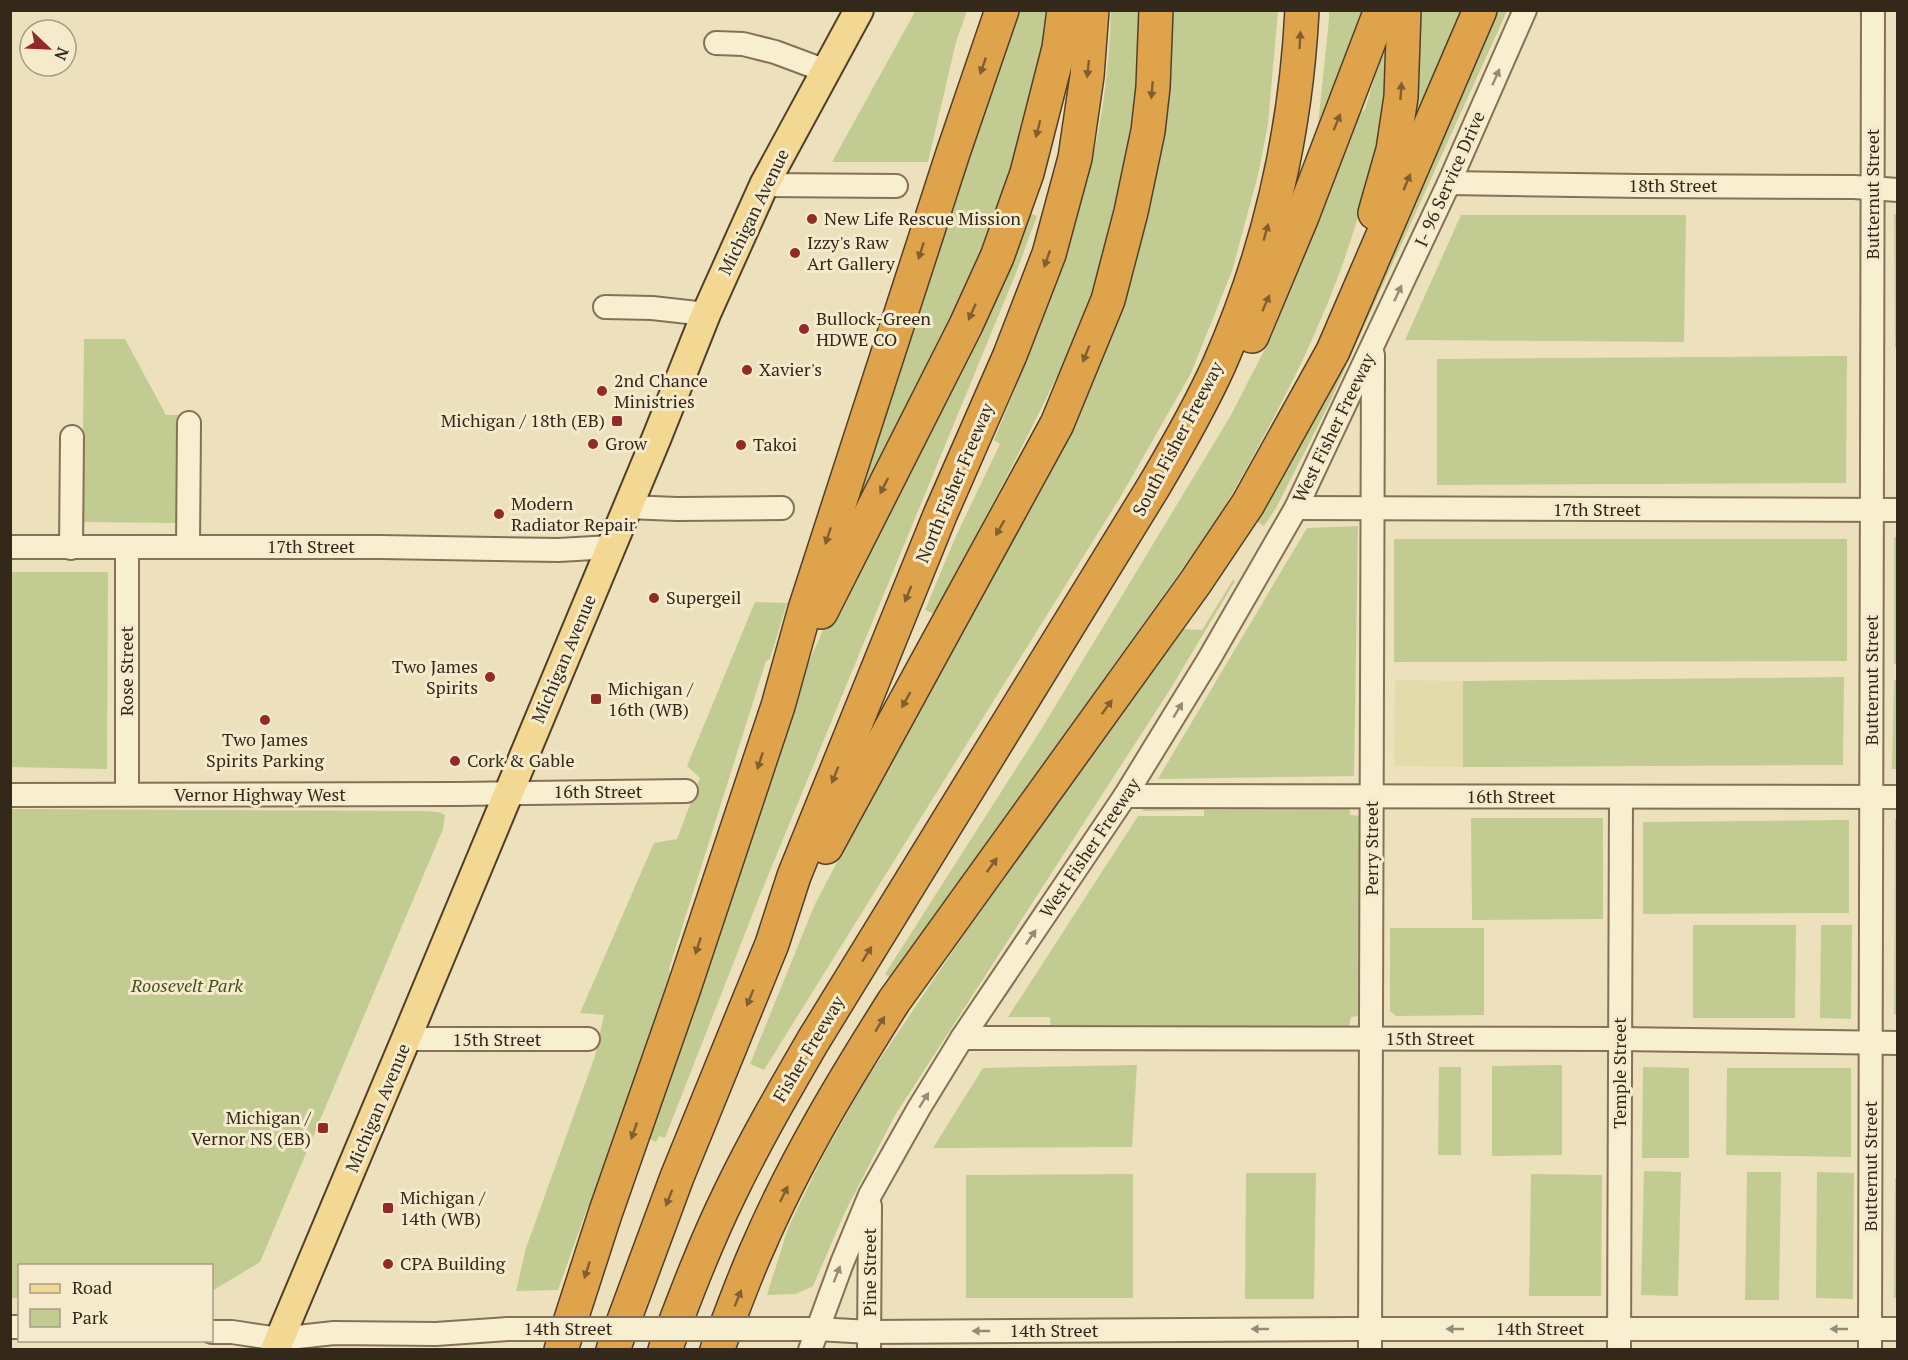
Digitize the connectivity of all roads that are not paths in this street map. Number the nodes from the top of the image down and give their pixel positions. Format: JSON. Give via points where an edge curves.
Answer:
{"nodes":[{"id":1,"x":859,"y":10,"type":"edge"},
{"id":2,"x":1002,"y":10,"type":"edge"},
{"id":3,"x":1064,"y":10,"type":"edge"},
{"id":4,"x":1092,"y":10,"type":"edge"},
{"id":5,"x":1156,"y":10,"type":"edge"},
{"id":6,"x":1302,"y":10,"type":"edge"},
{"id":7,"x":1381,"y":10,"type":"edge"},
{"id":8,"x":1480,"y":10,"type":"edge"},
{"id":9,"x":1525,"y":10,"type":"edge"},
{"id":10,"x":1874,"y":10,"type":"edge"},
{"id":11,"x":1404,"y":22,"type":"edge"},
{"id":12,"x":716,"y":44,"type":"dead end"},
{"id":13,"x":826,"y":72,"type":"junction"},
{"id":14,"x":1449,"y":183,"type":"junction"},
{"id":15,"x":764,"y":185,"type":"junction"},
{"id":16,"x":896,"y":186,"type":"dead end"},
{"id":17,"x":1873,"y":188,"type":"junction"},
{"id":18,"x":1898,"y":190,"type":"edge"},
{"id":19,"x":605,"y":307,"type":"dead end"},
{"id":20,"x":706,"y":314,"type":"junction"},
{"id":21,"x":1373,"y":346,"type":"junction"},
{"id":22,"x":1303,"y":406,"type":"junction"},
{"id":23,"x":189,"y":423,"type":"dead end"},
{"id":24,"x":72,"y":437,"type":"dead end"},
{"id":25,"x":627,"y":507,"type":"junction"},
{"id":26,"x":782,"y":508,"type":"dead end"},
{"id":27,"x":1296,"y":508,"type":"junction"},
{"id":28,"x":1372,"y":509,"type":"junction"},
{"id":29,"x":1898,"y":510,"type":"edge"},
{"id":30,"x":1872,"y":511,"type":"junction"},
{"id":31,"x":10,"y":547,"type":"edge"},
{"id":32,"x":188,"y":547,"type":"junction"},
{"id":33,"x":611,"y":547,"type":"junction"},
{"id":34,"x":71,"y":548,"type":"junction"},
{"id":35,"x":127,"y":548,"type":"junction"},
{"id":36,"x":778,"y":706,"type":"junction"},
{"id":37,"x":985,"y":764,"type":"junction"},
{"id":38,"x":686,"y":791,"type":"dead end"},
{"id":39,"x":509,"y":792,"type":"junction"},
{"id":40,"x":127,"y":794,"type":"junction"},
{"id":41,"x":10,"y":795,"type":"edge"},
{"id":42,"x":1125,"y":796,"type":"junction"},
{"id":43,"x":1372,"y":797,"type":"junction"},
{"id":44,"x":1621,"y":797,"type":"junction"},
{"id":45,"x":1872,"y":797,"type":"junction"},
{"id":46,"x":1898,"y":797,"type":"edge"},
{"id":47,"x":772,"y":944,"type":"junction"},
{"id":48,"x":962,"y":1038,"type":"junction"},
{"id":49,"x":406,"y":1039,"type":"junction"},
{"id":50,"x":588,"y":1039,"type":"dead end"},
{"id":51,"x":1371,"y":1039,"type":"junction"},
{"id":52,"x":1620,"y":1039,"type":"junction"},
{"id":53,"x":1871,"y":1044,"type":"junction"},
{"id":54,"x":1898,"y":1044,"type":"edge"},
{"id":55,"x":870,"y":1195,"type":"junction"},
{"id":56,"x":1898,"y":1329,"type":"edge"},
{"id":57,"x":213,"y":1332,"type":"edge"},
{"id":58,"x":813,"y":1339,"type":"edge"},
{"id":59,"x":1370,"y":1339,"type":"edge"},
{"id":60,"x":1619,"y":1339,"type":"edge"},
{"id":61,"x":1870,"y":1339,"type":"edge"},
{"id":62,"x":869,"y":1341,"type":"edge"},
{"id":63,"x":428,"y":1342,"type":"edge"},
{"id":64,"x":280,"y":1346,"type":"edge"},
{"id":65,"x":560,"y":1349,"type":"edge"},
{"id":66,"x":612,"y":1350,"type":"edge"},
{"id":67,"x":665,"y":1350,"type":"edge"},
{"id":68,"x":717,"y":1350,"type":"edge"}],
"edges":[{"from":1,"to":13,"type":"main road","name":"Michigan Avenue"},
{"from":2,"to":36,"type":"highway","one_way":true,"via":[[815,575]]},
{"from":3,"to":36,"type":"highway","one_way":true,"via":[[1059,48],[1027,173],[997,257],[840,572]]},
{"from":4,"to":47,"type":"highway","name":"North Fisher Freeway","one_way":true,"via":[[1075,158],[1049,254],[794,876]]},
{"from":5,"to":47,"type":"highway","one_way":true,"via":[[1148,131],[1131,212],[1108,300],[1080,369],[1057,424],[809,883]]},
{"from":37,"to":6,"type":"highway","name":"South Fisher Freeway","one_way":true,"via":[[1191,423],[1219,365],[1256,265],[1285,158]]},
{"from":37,"to":7,"type":"highway","one_way":true,"via":[[1049,682],[1212,415],[1270,296]]},
{"from":22,"to":8,"type":"highway","one_way":true,"via":[[1346,322]]},
{"from":14,"to":9,"type":"street","name":"I- 96 Service Drive","one_way":true},
{"from":10,"to":17,"type":"street","name":"Butternut Street"},
{"from":22,"to":11,"type":"highway","one_way":true,"via":[[1351,283],[1390,160],[1401,97]]},
{"from":12,"to":13,"type":"street","via":[[743,44],[775,52]]},
{"from":13,"to":15,"type":"main road","name":"Michigan Avenue"},
{"from":14,"to":17,"type":"street","name":"18th Street"},
{"from":21,"to":14,"type":"street","name":"I- 96 Service Drive","one_way":true},
{"from":15,"to":16,"type":"street"},
{"from":15,"to":20,"type":"main road","name":"Michigan Avenue"},
{"from":17,"to":18,"type":"street","name":"18th Street"},
{"from":17,"to":30,"type":"street","name":"Butternut Street"},
{"from":19,"to":20,"type":"street"},
{"from":20,"to":25,"type":"main road","name":"Michigan Avenue"},
{"from":21,"to":27,"type":"street","name":"West Fisher Freeway"},
{"from":21,"to":28,"type":"street","name":"Perry Street"},
{"from":68,"to":22,"type":"highway","one_way":true,"via":[[758,1246],[861,1053],[894,1001],[1195,583],[1248,504]]},
{"from":23,"to":32,"type":"street"},
{"from":24,"to":34,"type":"street"},
{"from":25,"to":26,"type":"street"},
{"from":25,"to":33,"type":"main road","name":"Michigan Avenue"},
{"from":27,"to":28,"type":"street","name":"17th Street"},
{"from":42,"to":27,"type":"street","name":"West Fisher Freeway","one_way":true},
{"from":28,"to":30,"type":"street","name":"17th Street"},
{"from":28,"to":43,"type":"street","name":"Perry Street"},
{"from":29,"to":30,"type":"street","name":"17th Street"},
{"from":30,"to":45,"type":"street","name":"Butternut Street"},
{"from":31,"to":34,"type":"street","name":"17th Street"},
{"from":32,"to":33,"type":"street","name":"17th Street"},
{"from":32,"to":35,"type":"street","name":"17th Street"},
{"from":33,"to":39,"type":"main road","name":"Michigan Avenue"},
{"from":34,"to":35,"type":"street","name":"17th Street"},
{"from":35,"to":40,"type":"street","name":"Rose Street"},
{"from":36,"to":65,"type":"highway","one_way":true},
{"from":67,"to":37,"type":"highway","name":"Fisher Freeway","one_way":true,"via":[[729,1195],[770,1114]]},
{"from":38,"to":39,"type":"street","name":"16th Street"},
{"from":39,"to":40,"type":"street","name":"Vernor Highway West"},
{"from":39,"to":49,"type":"main road","name":"Michigan Avenue"},
{"from":40,"to":41,"type":"street","name":"Vernor Highway West"},
{"from":42,"to":43,"type":"street","name":"16th Street"},
{"from":48,"to":42,"type":"street","name":"West Fisher Freeway","one_way":true},
{"from":43,"to":44,"type":"street","name":"16th Street"},
{"from":43,"to":51,"type":"street","name":"Perry Street"},
{"from":44,"to":45,"type":"street","name":"16th Street"},
{"from":44,"to":52,"type":"street","name":"Temple Street"},
{"from":45,"to":46,"type":"street","name":"16th Street"},
{"from":45,"to":53,"type":"street","name":"Butternut Street"},
{"from":47,"to":66,"type":"highway","one_way":true},
{"from":48,"to":51,"type":"street","name":"15th Street"},
{"from":55,"to":48,"type":"street","name":"West Fisher Freeway","one_way":true},
{"from":49,"to":50,"type":"street","name":"15th Street"},
{"from":49,"to":64,"type":"main road","name":"Michigan Avenue"},
{"from":51,"to":52,"type":"street","name":"15th Street"},
{"from":51,"to":59,"type":"street","name":"Perry Street"},
{"from":52,"to":53,"type":"street","name":"15th Street"},
{"from":52,"to":60,"type":"street","name":"Temple Street"},
{"from":53,"to":54,"type":"street","name":"15th Street"},
{"from":53,"to":61,"type":"street","name":"Butternut Street"},
{"from":58,"to":55,"type":"street","name":"West Fisher Freeway","one_way":true},
{"from":55,"to":62,"type":"street","name":"Pine Street"},
{"from":56,"to":61,"type":"street","name":"14th Street"},
{"from":57,"to":64,"type":"street","name":"14th Street","via":[[232,1332]]},
{"from":58,"to":62,"type":"street","name":"14th Street"},
{"from":58,"to":63,"type":"street","name":"14th Street","bridge":true,"via":[[765,1329],[508,1329]]},
{"from":60,"to":59,"type":"street","name":"14th Street","one_way":true},
{"from":59,"to":62,"type":"street","name":"14th Street","one_way":true},
{"from":61,"to":60,"type":"street","name":"14th Street","one_way":true},
{"from":63,"to":64,"type":"street","name":"14th Street","via":[[334,1333]]}]}
